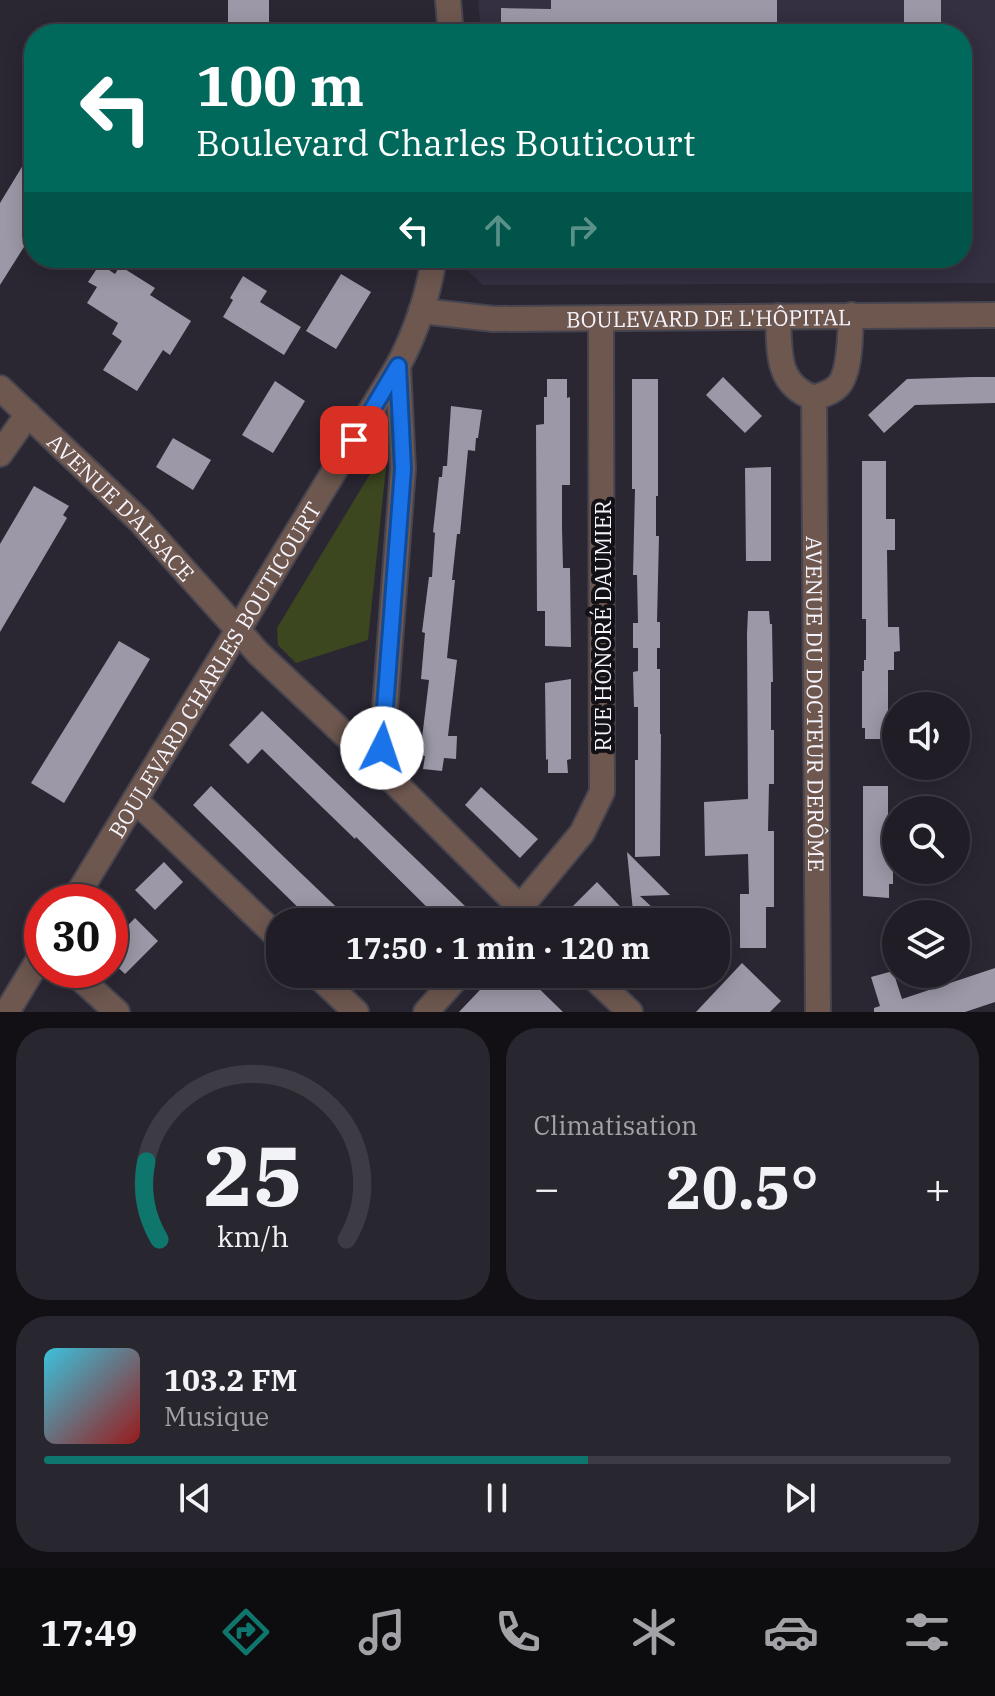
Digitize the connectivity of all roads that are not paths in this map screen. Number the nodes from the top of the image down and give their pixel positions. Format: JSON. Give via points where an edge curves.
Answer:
{"nodes":[{"id":1,"x":448,"y":0,"type":"edge"},
{"id":2,"x":450,"y":24,"type":"edge"},
{"id":3,"x":432,"y":268,"type":"edge"},
{"id":4,"x":421,"y":311,"type":"junction"},
{"id":5,"x":851,"y":315,"type":"junction"},
{"id":6,"x":995,"y":315,"type":"edge"},
{"id":7,"x":778,"y":316,"type":"junction"},
{"id":8,"x":601,"y":318,"type":"junction"},
{"id":9,"x":398,"y":366,"type":"junction"},
{"id":10,"x":0,"y":388,"type":"edge"},
{"id":11,"x":814,"y":398,"type":"junction"},
{"id":12,"x":28,"y":414,"type":"junction"},
{"id":13,"x":0,"y":454,"type":"edge"},
{"id":14,"x":239,"y":631,"type":"junction"},
{"id":15,"x":373,"y":761,"type":"junction"},
{"id":16,"x":135,"y":800,"type":"junction"},
{"id":17,"x":84,"y":884,"type":"edge"},
{"id":18,"x":512,"y":908,"type":"edge"},
{"id":19,"x":528,"y":908,"type":"edge"},
{"id":20,"x":266,"y":926,"type":"edge"},
{"id":21,"x":24,"y":984,"type":"edge"},
{"id":22,"x":91,"y":988,"type":"edge"},
{"id":23,"x":331,"y":988,"type":"edge"},
{"id":24,"x":447,"y":988,"type":"edge"},
{"id":25,"x":605,"y":988,"type":"edge"},
{"id":26,"x":7,"y":1012,"type":"edge"},
{"id":27,"x":117,"y":1012,"type":"edge"},
{"id":28,"x":356,"y":1012,"type":"edge"},
{"id":29,"x":426,"y":1012,"type":"edge"},
{"id":30,"x":630,"y":1012,"type":"edge"},
{"id":31,"x":818,"y":1012,"type":"edge"}],
"edges":[{"from":1,"to":2,"type":"street"},
{"from":3,"to":4,"type":"street","name":"BOULEVARD CHARLES BOUTICOURT"},
{"from":4,"to":8,"type":"street","name":"BOULEVARD DE L'HÔPITAL","via":[[494,319]]},
{"from":4,"to":9,"type":"street","name":"BOULEVARD CHARLES BOUTICOURT"},
{"from":5,"to":6,"type":"street","name":"BOULEVARD DE L'HÔPITAL"},
{"from":5,"to":7,"type":"street","name":"BOULEVARD DE L'HÔPITAL"},
{"from":5,"to":11,"type":"street","via":[[847,366],[840,384]]},
{"from":7,"to":8,"type":"street","name":"BOULEVARD DE L'HÔPITAL"},
{"from":7,"to":11,"type":"street","via":[[787,380]]},
{"from":8,"to":19,"type":"street","name":"RUE HONORÉ DAUMIER","via":[[602,792],[582,833]]},
{"from":9,"to":14,"type":"street","name":"BOULEVARD CHARLES BOUTICOURT"},
{"from":9,"to":15,"type":"street","via":[[403,469],[382,748]]},
{"from":10,"to":12,"type":"street","name":"AVENUE D'ALSACE"},
{"from":11,"to":31,"type":"street","name":"AVENUE DU DOCTEUR DERÔME"},
{"from":12,"to":13,"type":"street"},
{"from":12,"to":14,"type":"street","name":"AVENUE D'ALSACE","via":[[139,520]]},
{"from":14,"to":15,"type":"street","name":"AVENUE D'ALSACE"},
{"from":14,"to":16,"type":"street","name":"BOULEVARD CHARLES BOUTICOURT"},
{"from":15,"to":18,"type":"street","name":"AVENUE D'ALSACE"},
{"from":16,"to":17,"type":"street","name":"BOULEVARD CHARLES BOUTICOURT"},
{"from":16,"to":20,"type":"street"},
{"from":21,"to":26,"type":"street"},
{"from":22,"to":27,"type":"street"},
{"from":23,"to":28,"type":"street"},
{"from":24,"to":29,"type":"street"},
{"from":25,"to":30,"type":"street"}]}
